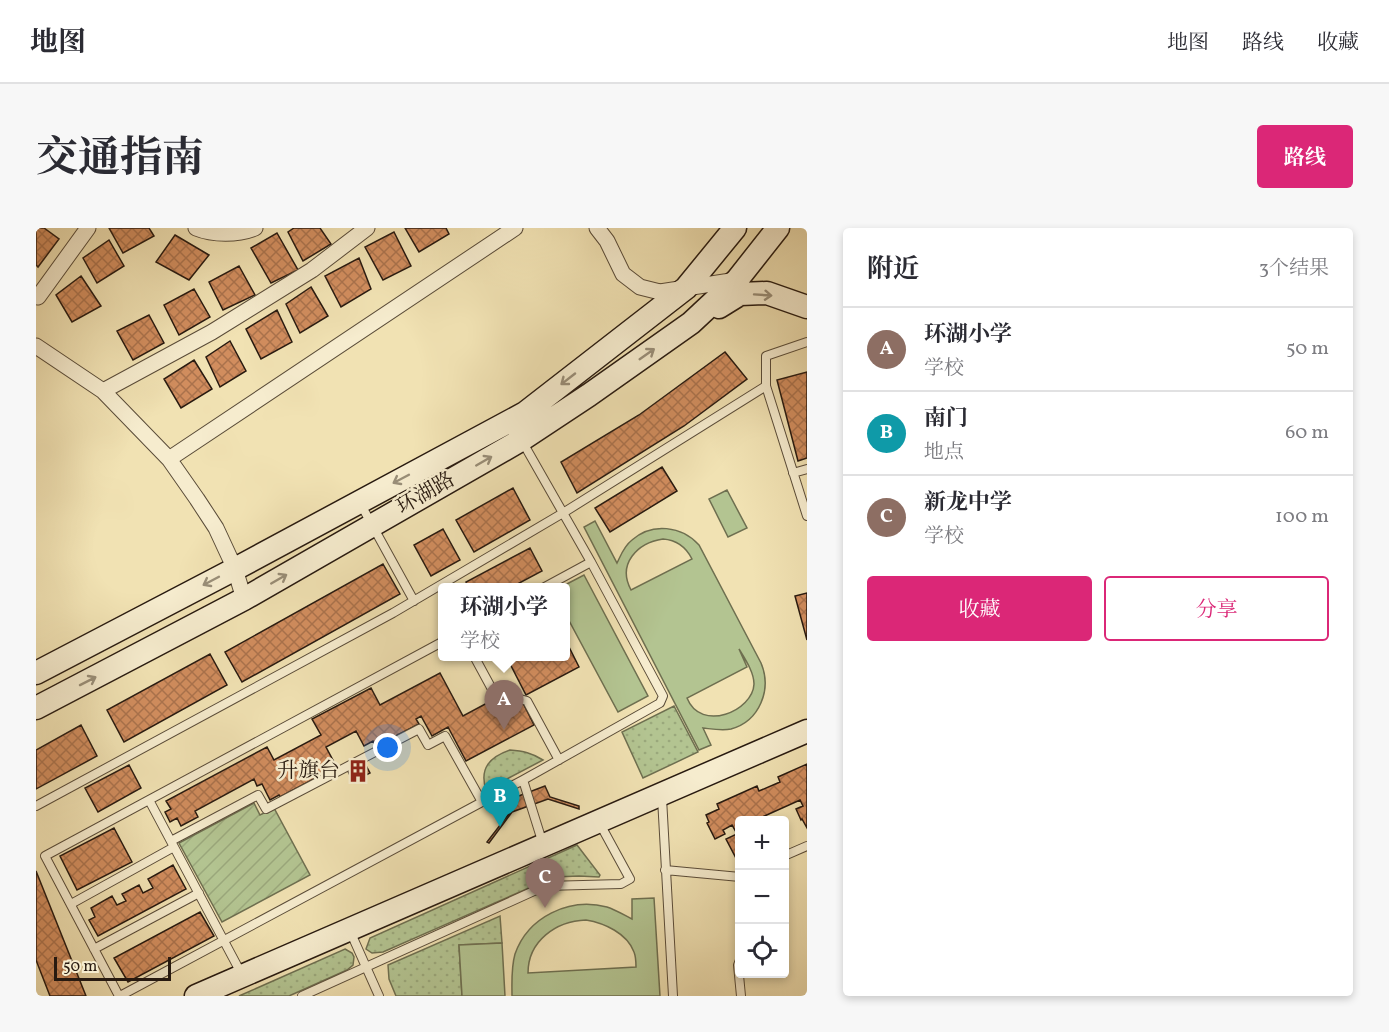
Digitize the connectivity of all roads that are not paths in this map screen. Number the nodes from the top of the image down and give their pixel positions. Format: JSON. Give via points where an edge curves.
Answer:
{"nodes":[{"id":1,"x":88,"y":228,"type":"edge"},
{"id":2,"x":196,"y":228,"type":"edge"},
{"id":3,"x":255,"y":228,"type":"edge"},
{"id":4,"x":367,"y":228,"type":"edge"},
{"id":5,"x":515,"y":228,"type":"edge"},
{"id":6,"x":597,"y":228,"type":"edge"},
{"id":7,"x":735,"y":228,"type":"edge"},
{"id":8,"x":778,"y":228,"type":"edge"},
{"id":9,"x":737,"y":280,"type":"junction"},
{"id":10,"x":686,"y":288,"type":"junction"},
{"id":11,"x":36,"y":296,"type":"edge"},
{"id":12,"x":807,"y":307,"type":"edge"},
{"id":13,"x":691,"y":323,"type":"junction"},
{"id":14,"x":807,"y":342,"type":"edge"},
{"id":15,"x":36,"y":346,"type":"edge"},
{"id":16,"x":766,"y":386,"type":"junction"},
{"id":17,"x":103,"y":391,"type":"junction"},
{"id":18,"x":516,"y":430,"type":"junction"},
{"id":19,"x":169,"y":459,"type":"junction"},
{"id":20,"x":807,"y":469,"type":"edge"},
{"id":21,"x":793,"y":473,"type":"junction"},
{"id":22,"x":360,"y":502,"type":"junction"},
{"id":23,"x":563,"y":513,"type":"junction"},
{"id":24,"x":807,"y":516,"type":"edge"},
{"id":25,"x":372,"y":525,"type":"junction"},
{"id":26,"x":591,"y":562,"type":"junction"},
{"id":27,"x":235,"y":569,"type":"junction"},
{"id":28,"x":444,"y":583,"type":"edge"},
{"id":29,"x":552,"y":583,"type":"edge"},
{"id":30,"x":438,"y":587,"type":"edge"},
{"id":31,"x":244,"y":599,"type":"junction"},
{"id":32,"x":414,"y":601,"type":"junction"},
{"id":33,"x":438,"y":644,"type":"edge"},
{"id":34,"x":476,"y":661,"type":"edge"},
{"id":35,"x":36,"y":673,"type":"edge"},
{"id":36,"x":36,"y":708,"type":"edge"},
{"id":37,"x":807,"y":731,"type":"edge"},
{"id":38,"x":559,"y":760,"type":"junction"},
{"id":39,"x":523,"y":780,"type":"junction"},
{"id":40,"x":662,"y":794,"type":"junction"},
{"id":41,"x":149,"y":800,"type":"junction"},
{"id":42,"x":482,"y":802,"type":"junction"},
{"id":43,"x":36,"y":806,"type":"edge"},
{"id":44,"x":599,"y":821,"type":"junction"},
{"id":45,"x":173,"y":844,"type":"junction"},
{"id":46,"x":544,"y":845,"type":"junction"},
{"id":47,"x":807,"y":846,"type":"edge"},
{"id":48,"x":789,"y":854,"type":"edge"},
{"id":49,"x":665,"y":870,"type":"junction"},
{"id":50,"x":735,"y":877,"type":"edge"},
{"id":51,"x":199,"y":893,"type":"junction"},
{"id":52,"x":70,"y":904,"type":"junction"},
{"id":53,"x":349,"y":930,"type":"junction"},
{"id":54,"x":223,"y":939,"type":"junction"},
{"id":55,"x":94,"y":949,"type":"junction"},
{"id":56,"x":366,"y":967,"type":"junction"},
{"id":57,"x":242,"y":976,"type":"junction"},
{"id":58,"x":739,"y":978,"type":"edge"},
{"id":59,"x":119,"y":996,"type":"edge"},
{"id":60,"x":196,"y":996,"type":"edge"},
{"id":61,"x":302,"y":996,"type":"edge"},
{"id":62,"x":379,"y":996,"type":"edge"},
{"id":63,"x":673,"y":996,"type":"edge"},
{"id":64,"x":741,"y":996,"type":"edge"}],
"edges":[{"from":1,"to":11,"type":"street"},
{"from":2,"to":3,"type":"street","via":[[235,233]]},
{"from":4,"to":17,"type":"street","via":[[312,270],[222,326]]},
{"from":5,"to":19,"type":"street"},
{"from":6,"to":10,"type":"street","via":[[623,274],[640,287],[660,292]]},
{"from":7,"to":10,"type":"main road","name":"环湖路"},
{"from":8,"to":9,"type":"main road","name":"环湖路"},
{"from":9,"to":10,"type":"street"},
{"from":9,"to":13,"type":"main road","name":"环湖路"},
{"from":10,"to":18,"type":"main road","name":"环湖路","one_way":true,"via":[[525,413]]},
{"from":13,"to":12,"type":"main road","one_way":true,"via":[[740,294],[767,293]]},
{"from":18,"to":13,"type":"main road","name":"环湖路","one_way":true,"via":[[589,395]]},
{"from":14,"to":16,"type":"lane","via":[[766,356]]},
{"from":15,"to":17,"type":"street"},
{"from":16,"to":21,"type":"lane"},
{"from":16,"to":23,"type":"lane"},
{"from":17,"to":19,"type":"street"},
{"from":18,"to":22,"type":"main road","name":"环湖路","one_way":true},
{"from":18,"to":23,"type":"lane"},
{"from":25,"to":18,"type":"main road","name":"环湖路","one_way":true},
{"from":19,"to":27,"type":"street","via":[[216,528]]},
{"from":20,"to":21,"type":"lane"},
{"from":21,"to":24,"type":"lane"},
{"from":22,"to":25,"type":"lane"},
{"from":22,"to":27,"type":"main road","name":"环湖路"},
{"from":23,"to":26,"type":"lane"},
{"from":23,"to":28,"type":"lane"},
{"from":31,"to":25,"type":"main road","name":"环湖路","one_way":true},
{"from":25,"to":32,"type":"lane"},
{"from":26,"to":29,"type":"lane"},
{"from":26,"to":38,"type":"lane","via":[[663,696],[660,703]]},
{"from":27,"to":31,"type":"street"},
{"from":27,"to":35,"type":"main road","name":"环湖路","one_way":true},
{"from":30,"to":32,"type":"lane"},
{"from":36,"to":31,"type":"main road","name":"环湖路","one_way":true},
{"from":32,"to":43,"type":"lane"},
{"from":33,"to":41,"type":"lane"},
{"from":34,"to":38,"type":"lane","via":[[493,691],[527,702]]},
{"from":37,"to":40,"type":"main road"},
{"from":38,"to":39,"type":"lane"},
{"from":39,"to":42,"type":"lane"},
{"from":39,"to":46,"type":"lane"},
{"from":40,"to":44,"type":"main road"},
{"from":40,"to":49,"type":"lane"},
{"from":41,"to":45,"type":"lane"},
{"from":41,"to":52,"type":"lane","via":[[45,856]]},
{"from":42,"to":45,"type":"lane","via":[[446,736],[428,745],[419,729],[266,809],[258,795]]},
{"from":42,"to":54,"type":"lane"},
{"from":44,"to":46,"type":"main road"},
{"from":44,"to":56,"type":"lane","via":[[630,879],[621,884],[545,886]]},
{"from":45,"to":51,"type":"lane"},
{"from":45,"to":52,"type":"lane"},
{"from":46,"to":53,"type":"main road"},
{"from":47,"to":48,"type":"lane"},
{"from":49,"to":50,"type":"lane"},
{"from":49,"to":63,"type":"lane"},
{"from":51,"to":54,"type":"lane"},
{"from":51,"to":55,"type":"lane"},
{"from":52,"to":55,"type":"lane"},
{"from":53,"to":56,"type":"lane"},
{"from":53,"to":57,"type":"main road"},
{"from":54,"to":57,"type":"lane"},
{"from":54,"to":59,"type":"lane"},
{"from":55,"to":59,"type":"lane"},
{"from":56,"to":61,"type":"lane"},
{"from":56,"to":62,"type":"lane"},
{"from":57,"to":60,"type":"main road"},
{"from":58,"to":64,"type":"lane"}]}
